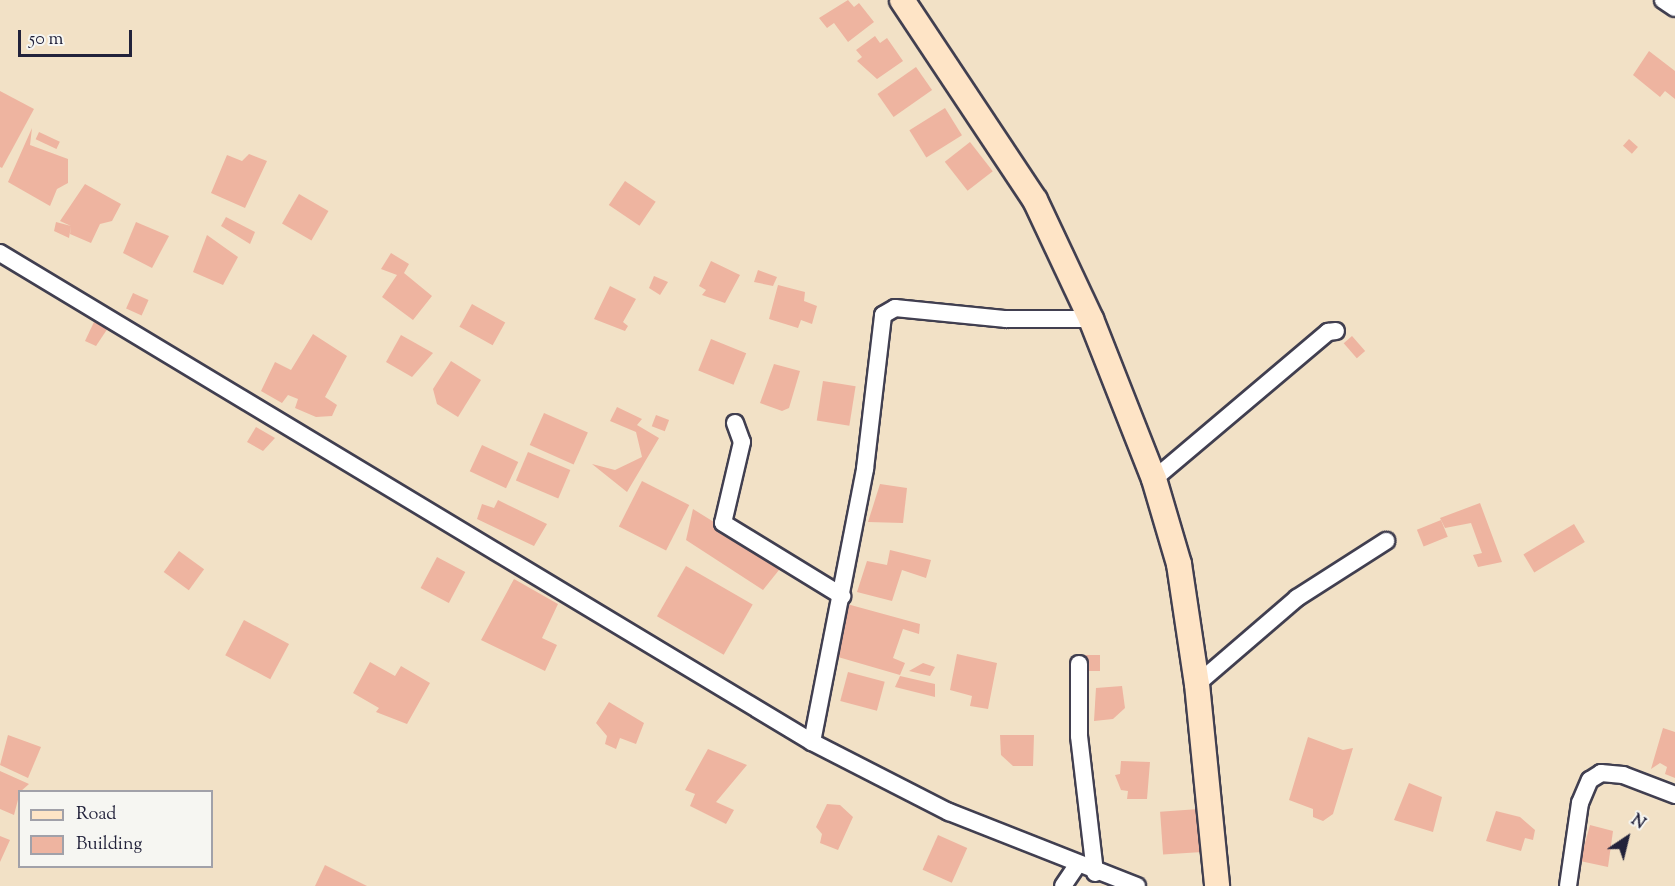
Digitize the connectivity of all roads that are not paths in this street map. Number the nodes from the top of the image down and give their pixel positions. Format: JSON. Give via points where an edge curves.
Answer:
{"nodes":[{"id":1,"x":902,"y":0,"type":"edge"},
{"id":2,"x":1663,"y":0,"type":"edge"},
{"id":3,"x":1675,"y":8,"type":"edge"},
{"id":4,"x":0,"y":253,"type":"edge"},
{"id":5,"x":1091,"y":319,"type":"junction"},
{"id":6,"x":1336,"y":332,"type":"dead end"},
{"id":7,"x":735,"y":423,"type":"dead end"},
{"id":8,"x":1154,"y":479,"type":"junction"},
{"id":9,"x":1386,"y":541,"type":"dead end"},
{"id":10,"x":842,"y":596,"type":"junction"},
{"id":11,"x":1079,"y":664,"type":"dead end"},
{"id":12,"x":1197,"y":684,"type":"junction"},
{"id":13,"x":812,"y":742,"type":"junction"},
{"id":14,"x":1675,"y":795,"type":"edge"},
{"id":15,"x":1076,"y":867,"type":"junction"},
{"id":16,"x":1095,"y":873,"type":"junction"},
{"id":17,"x":1063,"y":886,"type":"edge"},
{"id":18,"x":1137,"y":886,"type":"edge"},
{"id":19,"x":1217,"y":886,"type":"edge"},
{"id":20,"x":1568,"y":886,"type":"edge"}],
"edges":[{"from":1,"to":5,"type":"main road","via":[[1035,200]]},
{"from":2,"to":3,"type":"street"},
{"from":4,"to":13,"type":"street"},
{"from":5,"to":8,"type":"main road"},
{"from":5,"to":10,"type":"street","via":[[886,312]]},
{"from":6,"to":8,"type":"street","via":[[1328,332]]},
{"from":7,"to":10,"type":"street","via":[[742,442],[723,523]]},
{"from":8,"to":12,"type":"main road","via":[[1179,564]]},
{"from":9,"to":12,"type":"street","via":[[1297,598]]},
{"from":10,"to":13,"type":"street"},
{"from":11,"to":16,"type":"street","via":[[1080,744]]},
{"from":12,"to":19,"type":"main road"},
{"from":13,"to":15,"type":"street","via":[[949,812]]},
{"from":14,"to":20,"type":"street","via":[[1623,775],[1601,773],[1590,780],[1580,804]]},
{"from":15,"to":16,"type":"street"},
{"from":15,"to":17,"type":"street"},
{"from":16,"to":18,"type":"street"}]}
